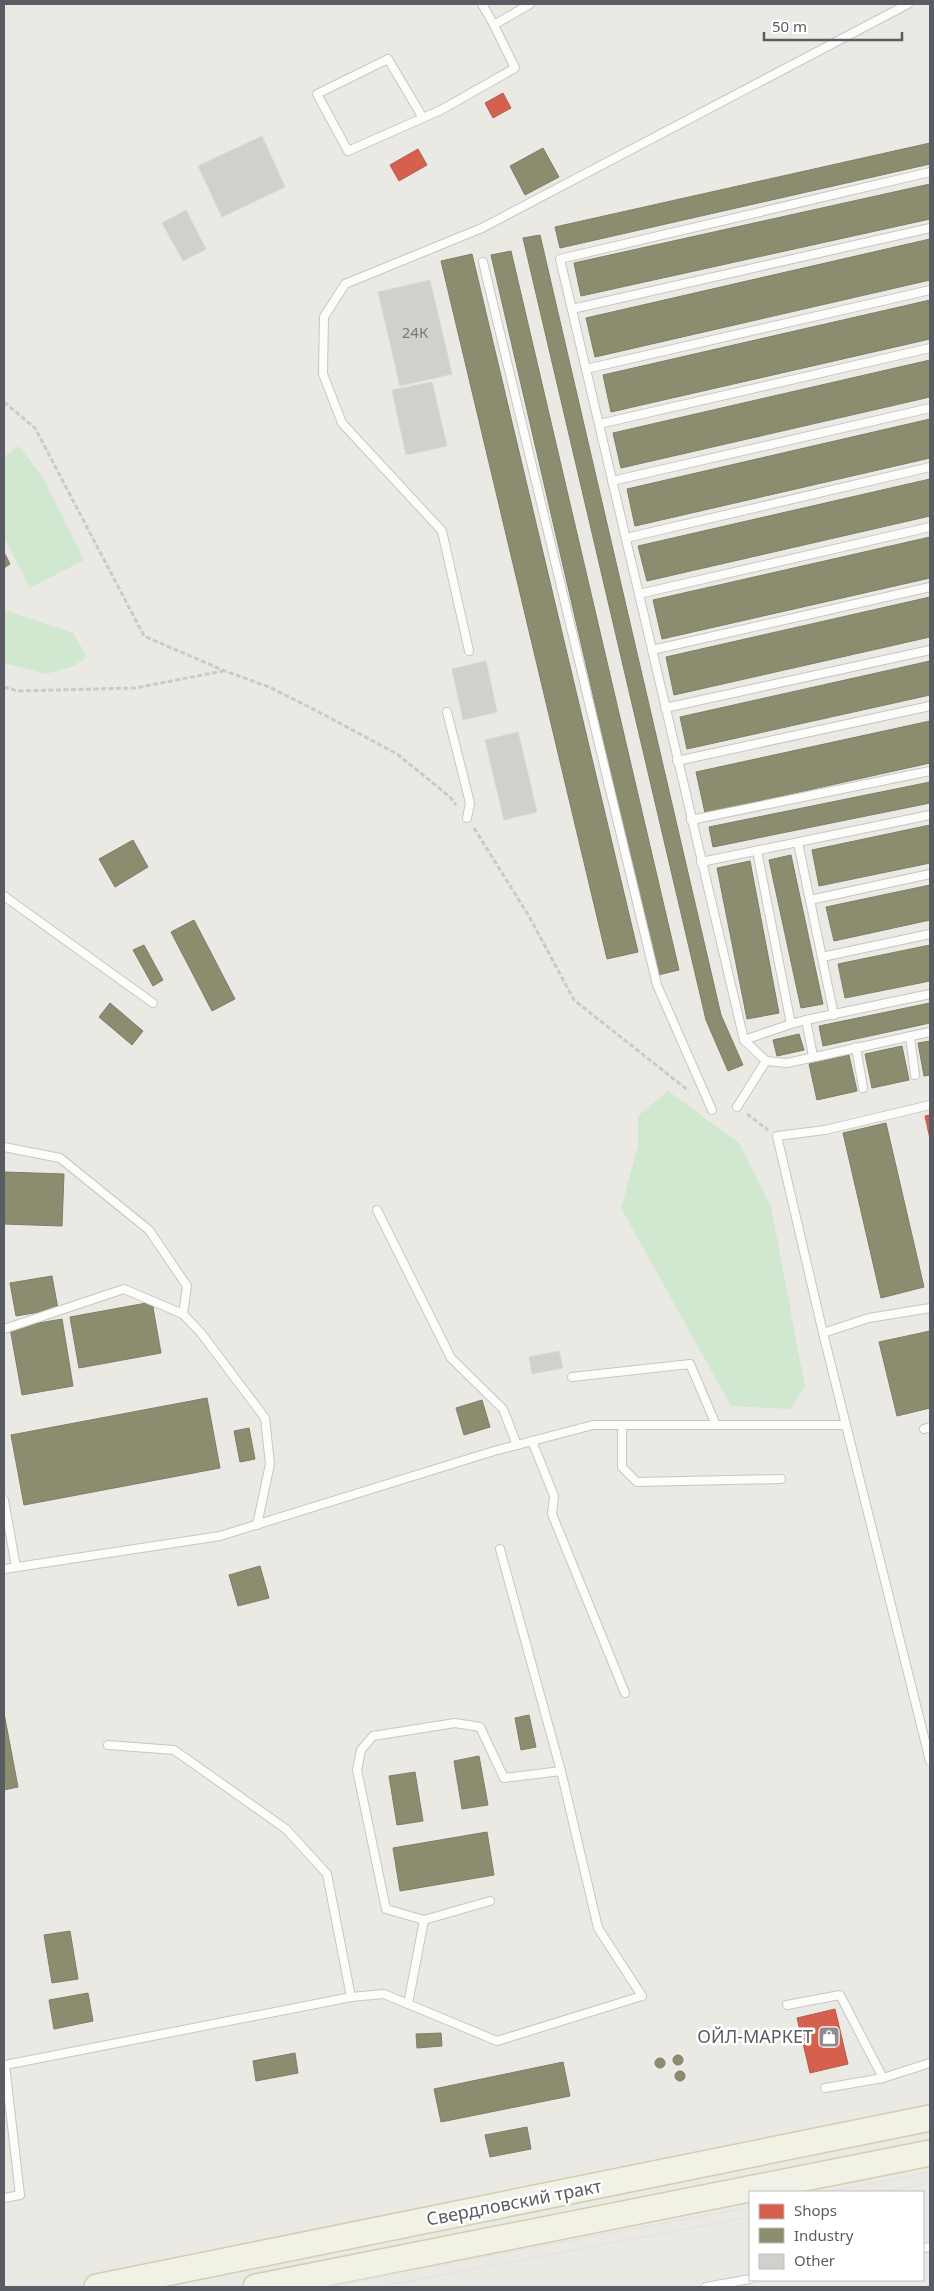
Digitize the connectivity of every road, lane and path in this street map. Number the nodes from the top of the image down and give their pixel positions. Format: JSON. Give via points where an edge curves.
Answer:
{"nodes":[{"id":1,"x":482,"y":4,"type":"edge"},
{"id":2,"x":530,"y":4,"type":"edge"},
{"id":3,"x":908,"y":4,"type":"edge"},
{"id":4,"x":494,"y":25,"type":"junction"},
{"id":5,"x":423,"y":118,"type":"junction"},
{"id":6,"x":930,"y":172,"type":"edge"},
{"id":7,"x":930,"y":228,"type":"edge"},
{"id":8,"x":482,"y":262,"type":"dead end"},
{"id":9,"x":930,"y":290,"type":"edge"},
{"id":10,"x":572,"y":308,"type":"junction"},
{"id":11,"x":930,"y":348,"type":"edge"},
{"id":12,"x":586,"y":369,"type":"junction"},
{"id":13,"x":4,"y":402,"type":"edge"},
{"id":14,"x":930,"y":408,"type":"edge"},
{"id":15,"x":599,"y":424,"type":"junction"},
{"id":16,"x":930,"y":467,"type":"edge"},
{"id":17,"x":612,"y":482,"type":"junction"},
{"id":18,"x":930,"y":527,"type":"edge"},
{"id":19,"x":626,"y":538,"type":"junction"},
{"id":20,"x":930,"y":587,"type":"edge"},
{"id":21,"x":639,"y":594,"type":"junction"},
{"id":22,"x":652,"y":650,"type":"junction"},
{"id":23,"x":930,"y":650,"type":"edge"},
{"id":24,"x":469,"y":651,"type":"dead end"},
{"id":25,"x":225,"y":671,"type":"junction"},
{"id":26,"x":4,"y":687,"type":"edge"},
{"id":27,"x":930,"y":706,"type":"edge"},
{"id":28,"x":666,"y":708,"type":"junction"},
{"id":29,"x":447,"y":712,"type":"dead end"},
{"id":30,"x":677,"y":761,"type":"junction"},
{"id":31,"x":930,"y":771,"type":"edge"},
{"id":32,"x":930,"y":815,"type":"edge"},
{"id":33,"x":467,"y":818,"type":"junction"},
{"id":34,"x":691,"y":820,"type":"junction"},
{"id":35,"x":798,"y":843,"type":"junction"},
{"id":36,"x":757,"y":851,"type":"junction"},
{"id":37,"x":701,"y":862,"type":"junction"},
{"id":38,"x":930,"y":874,"type":"edge"},
{"id":39,"x":4,"y":896,"type":"edge"},
{"id":40,"x":810,"y":900,"type":"junction"},
{"id":41,"x":930,"y":934,"type":"edge"},
{"id":42,"x":822,"y":957,"type":"junction"},
{"id":43,"x":930,"y":994,"type":"edge"},
{"id":44,"x":153,"y":1003,"type":"dead end"},
{"id":45,"x":834,"y":1015,"type":"junction"},
{"id":46,"x":806,"y":1020,"type":"junction"},
{"id":47,"x":791,"y":1024,"type":"junction"},
{"id":48,"x":930,"y":1032,"type":"edge"},
{"id":49,"x":910,"y":1036,"type":"junction"},
{"id":50,"x":744,"y":1040,"type":"junction"},
{"id":51,"x":856,"y":1047,"type":"junction"},
{"id":52,"x":813,"y":1056,"type":"junction"},
{"id":53,"x":766,"y":1061,"type":"junction"},
{"id":54,"x":916,"y":1075,"type":"dead end"},
{"id":55,"x":863,"y":1088,"type":"dead end"},
{"id":56,"x":930,"y":1106,"type":"edge"},
{"id":57,"x":737,"y":1107,"type":"joint"},
{"id":58,"x":712,"y":1110,"type":"joint"},
{"id":59,"x":776,"y":1136,"type":"junction"},
{"id":60,"x":4,"y":1147,"type":"edge"},
{"id":61,"x":377,"y":1210,"type":"dead end"},
{"id":62,"x":930,"y":1308,"type":"edge"},
{"id":63,"x":183,"y":1314,"type":"junction"},
{"id":64,"x":4,"y":1329,"type":"edge"},
{"id":65,"x":822,"y":1333,"type":"junction"},
{"id":66,"x":572,"y":1377,"type":"dead end"},
{"id":67,"x":622,"y":1425,"type":"junction"},
{"id":68,"x":716,"y":1425,"type":"junction"},
{"id":69,"x":846,"y":1425,"type":"junction"},
{"id":70,"x":532,"y":1441,"type":"junction"},
{"id":71,"x":517,"y":1445,"type":"junction"},
{"id":72,"x":781,"y":1479,"type":"dead end"},
{"id":73,"x":4,"y":1500,"type":"edge"},
{"id":74,"x":256,"y":1525,"type":"junction"},
{"id":75,"x":500,"y":1549,"type":"dead end"},
{"id":76,"x":16,"y":1567,"type":"junction"},
{"id":77,"x":4,"y":1569,"type":"edge"},
{"id":78,"x":625,"y":1693,"type":"dead end"},
{"id":79,"x":108,"y":1745,"type":"dead end"},
{"id":80,"x":930,"y":1761,"type":"edge"},
{"id":81,"x":561,"y":1771,"type":"junction"},
{"id":82,"x":490,"y":1901,"type":"dead end"},
{"id":83,"x":424,"y":1920,"type":"junction"},
{"id":84,"x":351,"y":1997,"type":"junction"},
{"id":85,"x":408,"y":2004,"type":"junction"},
{"id":86,"x":787,"y":2005,"type":"dead end"},
{"id":87,"x":930,"y":2063,"type":"edge"},
{"id":88,"x":883,"y":2078,"type":"junction"},
{"id":89,"x":825,"y":2088,"type":"dead end"},
{"id":90,"x":930,"y":2118,"type":"edge"},
{"id":91,"x":930,"y":2153,"type":"edge"},
{"id":92,"x":4,"y":2198,"type":"edge"},
{"id":93,"x":749,"y":2279,"type":"edge"},
{"id":94,"x":97,"y":2287,"type":"edge"},
{"id":95,"x":256,"y":2287,"type":"edge"},
{"id":96,"x":706,"y":2287,"type":"edge"}],
"edges":[{"from":1,"to":4,"type":"lane"},
{"from":2,"to":4,"type":"lane"},
{"from":3,"to":24,"type":"lane","via":[[482,228],[345,284],[324,317],[323,374],[342,423],[442,531]]},
{"from":4,"to":5,"type":"lane","via":[[515,68]]},
{"from":5,"to":5,"type":"lane","via":[[348,151],[317,94],[388,59]]},
{"from":6,"to":10,"type":"lane","via":[[560,259]]},
{"from":7,"to":10,"type":"lane"},
{"from":8,"to":58,"type":"lane","via":[[657,985]]},
{"from":9,"to":12,"type":"lane"},
{"from":10,"to":12,"type":"lane"},
{"from":11,"to":15,"type":"lane"},
{"from":12,"to":15,"type":"lane"},
{"from":13,"to":25,"type":"path","via":[[35,428],[144,636]]},
{"from":14,"to":17,"type":"lane"},
{"from":15,"to":17,"type":"lane"},
{"from":16,"to":19,"type":"lane"},
{"from":17,"to":19,"type":"lane"},
{"from":18,"to":21,"type":"lane"},
{"from":19,"to":21,"type":"lane"},
{"from":20,"to":22,"type":"lane"},
{"from":21,"to":22,"type":"lane"},
{"from":22,"to":28,"type":"lane"},
{"from":23,"to":28,"type":"lane"},
{"from":25,"to":26,"type":"path","via":[[135,688],[18,691]]},
{"from":25,"to":33,"type":"path","via":[[269,686],[397,754],[450,797]]},
{"from":27,"to":30,"type":"lane"},
{"from":28,"to":30,"type":"lane"},
{"from":29,"to":33,"type":"lane","via":[[470,803]]},
{"from":30,"to":34,"type":"lane"},
{"from":31,"to":34,"type":"lane"},
{"from":32,"to":35,"type":"lane"},
{"from":33,"to":58,"type":"path","via":[[530,918],[574,1000]]},
{"from":34,"to":37,"type":"lane"},
{"from":35,"to":36,"type":"lane"},
{"from":35,"to":40,"type":"lane"},
{"from":36,"to":37,"type":"lane"},
{"from":36,"to":47,"type":"lane"},
{"from":37,"to":50,"type":"lane"},
{"from":38,"to":40,"type":"lane"},
{"from":39,"to":44,"type":"lane"},
{"from":40,"to":42,"type":"lane"},
{"from":41,"to":42,"type":"lane"},
{"from":42,"to":45,"type":"lane"},
{"from":43,"to":45,"type":"lane"},
{"from":45,"to":46,"type":"lane"},
{"from":46,"to":47,"type":"lane"},
{"from":46,"to":52,"type":"lane"},
{"from":47,"to":50,"type":"lane"},
{"from":48,"to":49,"type":"lane"},
{"from":49,"to":51,"type":"lane"},
{"from":49,"to":54,"type":"lane"},
{"from":50,"to":53,"type":"lane"},
{"from":51,"to":52,"type":"lane"},
{"from":51,"to":55,"type":"lane"},
{"from":52,"to":53,"type":"lane","via":[[787,1063]]},
{"from":53,"to":57,"type":"lane"},
{"from":56,"to":59,"type":"lane","via":[[825,1130]]},
{"from":57,"to":59,"type":"path"},
{"from":59,"to":65,"type":"lane"},
{"from":60,"to":63,"type":"lane","via":[[60,1158],[149,1230],[187,1286]]},
{"from":61,"to":71,"type":"lane","via":[[451,1358],[503,1409]]},
{"from":62,"to":65,"type":"lane","via":[[869,1318]]},
{"from":63,"to":64,"type":"lane","via":[[124,1289]]},
{"from":63,"to":74,"type":"lane","via":[[265,1418],[270,1464]]},
{"from":65,"to":69,"type":"lane"},
{"from":66,"to":68,"type":"lane","via":[[690,1364]]},
{"from":67,"to":68,"type":"lane"},
{"from":67,"to":70,"type":"lane","via":[[593,1425]]},
{"from":67,"to":72,"type":"lane","via":[[622,1467],[637,1482]]},
{"from":68,"to":69,"type":"lane"},
{"from":69,"to":80,"type":"lane"},
{"from":70,"to":71,"type":"lane"},
{"from":70,"to":78,"type":"lane","via":[[554,1496],[552,1514]]},
{"from":71,"to":74,"type":"lane"},
{"from":73,"to":76,"type":"lane"},
{"from":74,"to":76,"type":"lane","via":[[220,1536]]},
{"from":75,"to":81,"type":"lane"},
{"from":76,"to":77,"type":"lane"},
{"from":79,"to":84,"type":"lane","via":[[174,1750],[286,1829],[327,1874]]},
{"from":81,"to":83,"type":"lane","via":[[504,1778],[480,1727],[456,1723],[373,1736],[361,1750],[357,1770],[386,1909]]},
{"from":81,"to":85,"type":"lane","via":[[598,1928],[642,1996],[497,2041]]},
{"from":82,"to":83,"type":"lane"},
{"from":83,"to":85,"type":"lane"},
{"from":84,"to":85,"type":"lane","via":[[384,1994]]},
{"from":84,"to":92,"type":"lane","via":[[4,2064],[20,2195]]},
{"from":86,"to":88,"type":"lane","via":[[840,1995]]},
{"from":87,"to":88,"type":"lane"},
{"from":88,"to":89,"type":"lane"},
{"from":90,"to":94,"type":"main road","name":"Свердловский тракт"},
{"from":91,"to":95,"type":"main road","name":"Свердловский тракт"},
{"from":93,"to":96,"type":"lane"}]}
